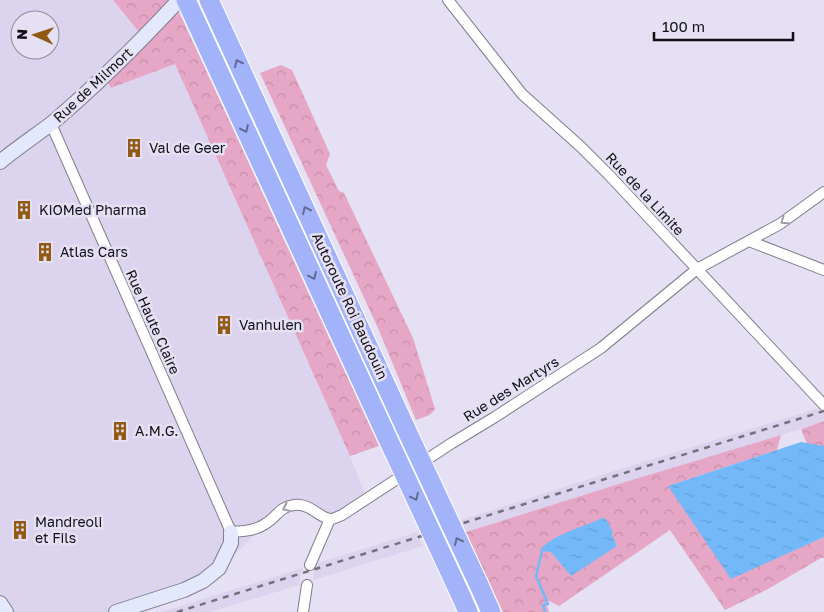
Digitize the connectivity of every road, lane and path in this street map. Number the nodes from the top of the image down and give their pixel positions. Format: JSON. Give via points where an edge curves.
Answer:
{"nodes":[{"id":1,"x":178,"y":0,"type":"edge"},
{"id":2,"x":186,"y":0,"type":"edge"},
{"id":3,"x":448,"y":0,"type":"edge"},
{"id":4,"x":211,"y":4,"type":"edge"},
{"id":5,"x":51,"y":124,"type":"junction"},
{"id":6,"x":0,"y":162,"type":"edge"},
{"id":7,"x":824,"y":192,"type":"edge"},
{"id":8,"x":749,"y":241,"type":"junction"},
{"id":9,"x":697,"y":269,"type":"junction"},
{"id":10,"x":824,"y":270,"type":"edge"},
{"id":11,"x":824,"y":405,"type":"edge"},
{"id":12,"x":330,"y":519,"type":"junction"},
{"id":13,"x":231,"y":532,"type":"junction"},
{"id":14,"x":310,"y":565,"type":"dead end"},
{"id":15,"x":307,"y":585,"type":"dead end"},
{"id":16,"x":0,"y":603,"type":"edge"},
{"id":17,"x":465,"y":604,"type":"edge"},
{"id":18,"x":6,"y":612,"type":"edge"},
{"id":19,"x":116,"y":612,"type":"edge"},
{"id":20,"x":303,"y":612,"type":"edge"},
{"id":21,"x":491,"y":612,"type":"edge"}],
"edges":[{"from":1,"to":5,"type":"street","name":"Rue de Milmort","via":[[124,57]]},
{"from":2,"to":17,"type":"highway","name":"Autoroute Roi Baudouin","one_way":true,"bridge":true},
{"from":3,"to":9,"type":"street","name":"Rue de la Limite","via":[[522,94],[609,174]]},
{"from":21,"to":4,"type":"highway","name":"Autoroute Roi Baudouin","one_way":true,"bridge":true},
{"from":5,"to":6,"type":"street","name":"Rue de Milmort"},
{"from":5,"to":13,"type":"street","name":"Rue Haute Claire"},
{"from":7,"to":8,"type":"street","name":"Rue des Martyrs","one_way":true,"via":[[780,224]]},
{"from":8,"to":9,"type":"street","name":"Rue des Martyrs"},
{"from":8,"to":10,"type":"street"},
{"from":9,"to":11,"type":"street","name":"Rue de la Limite"},
{"from":9,"to":12,"type":"street","name":"Rue des Martyrs","via":[[601,348],[342,515]]},
{"from":12,"to":13,"type":"street","one_way":true,"via":[[308,506],[297,504],[287,506],[265,524],[247,531]]},
{"from":12,"to":14,"type":"street"},
{"from":13,"to":19,"type":"street","via":[[231,543],[219,568],[203,581]]},
{"from":15,"to":20,"type":"street"},
{"from":16,"to":18,"type":"street"}]}
